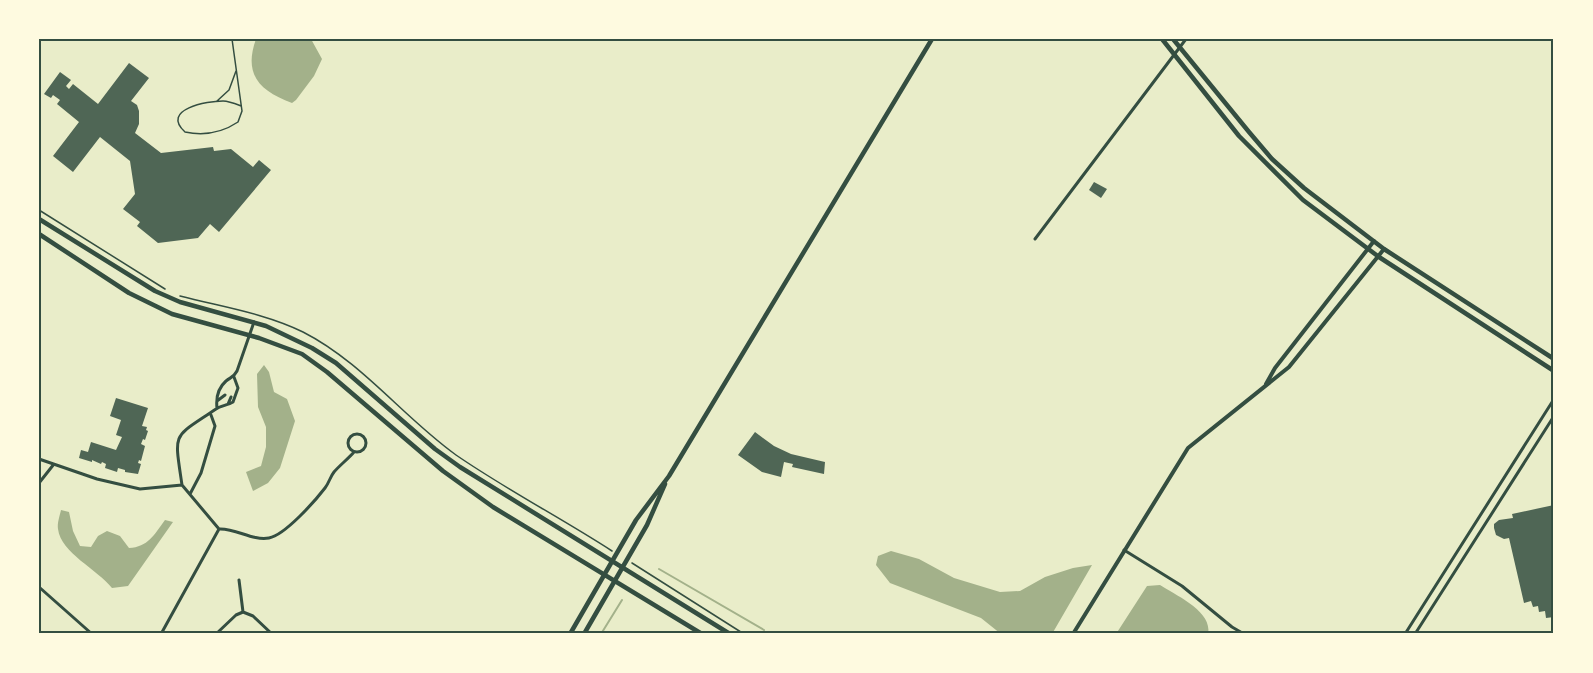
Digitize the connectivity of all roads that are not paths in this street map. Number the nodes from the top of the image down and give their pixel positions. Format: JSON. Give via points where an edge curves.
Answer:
{"nodes":[{"id":1,"x":228,"y":39,"type":"edge"},
{"id":2,"x":232,"y":39,"type":"edge"},
{"id":3,"x":932,"y":39,"type":"edge"},
{"id":4,"x":1162,"y":39,"type":"edge"},
{"id":5,"x":1173,"y":39,"type":"edge"},
{"id":6,"x":1186,"y":39,"type":"edge"},
{"id":7,"x":232,"y":44,"type":"junction"},
{"id":8,"x":1180,"y":46,"type":"junction"},
{"id":9,"x":1174,"y":54,"type":"junction"},
{"id":10,"x":236,"y":70,"type":"junction"},
{"id":11,"x":215,"y":102,"type":"junction"},
{"id":12,"x":241,"y":106,"type":"junction"},
{"id":13,"x":39,"y":219,"type":"edge"},
{"id":14,"x":39,"y":234,"type":"edge"},
{"id":15,"x":1035,"y":239,"type":"dead end"},
{"id":16,"x":1374,"y":241,"type":"junction"},
{"id":17,"x":1368,"y":249,"type":"junction"},
{"id":18,"x":1384,"y":249,"type":"junction"},
{"id":19,"x":1379,"y":257,"type":"junction"},
{"id":20,"x":254,"y":322,"type":"junction"},
{"id":21,"x":249,"y":336,"type":"junction"},
{"id":22,"x":1554,"y":359,"type":"edge"},
{"id":23,"x":1554,"y":371,"type":"edge"},
{"id":24,"x":234,"y":377,"type":"junction"},
{"id":25,"x":226,"y":381,"type":"junction"},
{"id":26,"x":236,"y":383,"type":"junction"},
{"id":27,"x":1264,"y":387,"type":"junction"},
{"id":28,"x":226,"y":389,"type":"dead end"},
{"id":29,"x":233,"y":391,"type":"dead end"},
{"id":30,"x":225,"y":395,"type":"dead end"},
{"id":31,"x":231,"y":397,"type":"dead end"},
{"id":32,"x":1554,"y":399,"type":"edge"},
{"id":33,"x":216,"y":401,"type":"junction"},
{"id":34,"x":227,"y":406,"type":"junction"},
{"id":35,"x":217,"y":408,"type":"junction"},
{"id":36,"x":210,"y":415,"type":"junction"},
{"id":37,"x":1554,"y":416,"type":"edge"},
{"id":38,"x":354,"y":452,"type":"junction"},
{"id":39,"x":39,"y":459,"type":"edge"},
{"id":40,"x":54,"y":464,"type":"junction"},
{"id":41,"x":669,"y":476,"type":"junction"},
{"id":42,"x":39,"y":483,"type":"edge"},
{"id":43,"x":182,"y":485,"type":"junction"},
{"id":44,"x":190,"y":494,"type":"junction"},
{"id":45,"x":219,"y":529,"type":"junction"},
{"id":46,"x":1124,"y":550,"type":"junction"},
{"id":47,"x":612,"y":562,"type":"junction"},
{"id":48,"x":622,"y":568,"type":"junction"},
{"id":49,"x":605,"y":573,"type":"junction"},
{"id":50,"x":239,"y":580,"type":"dead end"},
{"id":51,"x":615,"y":580,"type":"junction"},
{"id":52,"x":39,"y":587,"type":"edge"},
{"id":53,"x":243,"y":612,"type":"junction"},
{"id":54,"x":92,"y":634,"type":"edge"},
{"id":55,"x":161,"y":634,"type":"edge"},
{"id":56,"x":216,"y":634,"type":"edge"},
{"id":57,"x":272,"y":634,"type":"edge"},
{"id":58,"x":570,"y":634,"type":"edge"},
{"id":59,"x":584,"y":634,"type":"edge"},
{"id":60,"x":702,"y":634,"type":"edge"},
{"id":61,"x":730,"y":634,"type":"edge"},
{"id":62,"x":1073,"y":634,"type":"edge"},
{"id":63,"x":1244,"y":634,"type":"edge"},
{"id":64,"x":1405,"y":634,"type":"edge"},
{"id":65,"x":1416,"y":634,"type":"edge"}],
"edges":[{"from":1,"to":7,"type":"lane"},
{"from":2,"to":7,"type":"lane"},
{"from":3,"to":41,"type":"main road"},
{"from":4,"to":9,"type":"main road"},
{"from":5,"to":8,"type":"main road"},
{"from":6,"to":8,"type":"street"},
{"from":7,"to":10,"type":"lane"},
{"from":8,"to":9,"type":"street"},
{"from":8,"to":16,"type":"main road","via":[[1272,159]]},
{"from":9,"to":15,"type":"street"},
{"from":9,"to":17,"type":"main road","via":[[1246,144],[1303,200]]},
{"from":10,"to":11,"type":"lane","via":[[229,90]]},
{"from":10,"to":12,"type":"lane"},
{"from":11,"to":12,"type":"lane"},
{"from":11,"to":12,"type":"lane","via":[[183,109],[181,128],[195,134],[225,130],[238,122]]},
{"from":13,"to":20,"type":"main road","via":[[154,291]]},
{"from":14,"to":21,"type":"main road","via":[[129,293],[172,314]]},
{"from":16,"to":17,"type":"street"},
{"from":16,"to":18,"type":"main road"},
{"from":17,"to":19,"type":"main road"},
{"from":17,"to":27,"type":"street"},
{"from":18,"to":19,"type":"street"},
{"from":18,"to":22,"type":"main road"},
{"from":19,"to":23,"type":"main road"},
{"from":19,"to":27,"type":"street","via":[[1289,367]]},
{"from":20,"to":21,"type":"street"},
{"from":20,"to":47,"type":"main road","via":[[336,363],[435,449]]},
{"from":21,"to":24,"type":"street"},
{"from":21,"to":49,"type":"main road","via":[[302,354],[451,477],[493,507]]},
{"from":24,"to":25,"type":"street"},
{"from":24,"to":26,"type":"street"},
{"from":25,"to":28,"type":"street"},
{"from":25,"to":33,"type":"street"},
{"from":26,"to":29,"type":"street"},
{"from":26,"to":34,"type":"street","via":[[238,392]]},
{"from":27,"to":46,"type":"street","via":[[1188,448]]},
{"from":30,"to":33,"type":"street"},
{"from":31,"to":34,"type":"street"},
{"from":32,"to":64,"type":"street"},
{"from":33,"to":35,"type":"street"},
{"from":34,"to":35,"type":"street"},
{"from":35,"to":36,"type":"street"},
{"from":36,"to":43,"type":"street","via":[[199,418],[179,435],[176,445]]},
{"from":36,"to":44,"type":"street","via":[[215,426],[201,473]]},
{"from":37,"to":65,"type":"street"},
{"from":38,"to":38,"type":"street","via":[[348,441],[359,435],[365,441],[364,447]]},
{"from":38,"to":45,"type":"street","via":[[332,474],[326,487],[277,536],[258,538]]},
{"from":39,"to":40,"type":"street"},
{"from":40,"to":42,"type":"street"},
{"from":40,"to":43,"type":"street","via":[[140,489]]},
{"from":41,"to":47,"type":"main road","via":[[636,520]]},
{"from":41,"to":48,"type":"main road"},
{"from":43,"to":44,"type":"street"},
{"from":44,"to":45,"type":"street"},
{"from":45,"to":55,"type":"street"},
{"from":46,"to":62,"type":"street"},
{"from":46,"to":63,"type":"street","via":[[1182,586]]},
{"from":47,"to":48,"type":"main road"},
{"from":47,"to":49,"type":"main road"},
{"from":48,"to":51,"type":"main road"},
{"from":48,"to":61,"type":"main road"},
{"from":49,"to":51,"type":"main road"},
{"from":49,"to":58,"type":"main road"},
{"from":50,"to":53,"type":"street"},
{"from":51,"to":59,"type":"main road"},
{"from":51,"to":60,"type":"main road"},
{"from":52,"to":54,"type":"street"},
{"from":53,"to":56,"type":"street"},
{"from":53,"to":57,"type":"street"}]}
